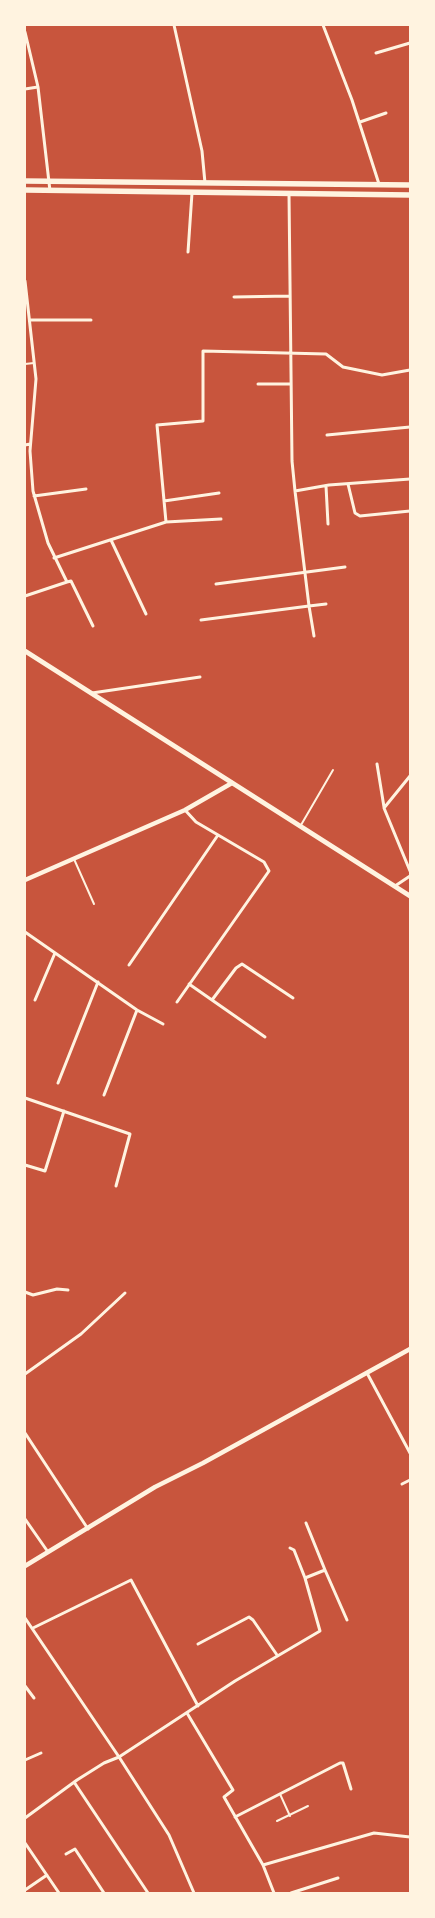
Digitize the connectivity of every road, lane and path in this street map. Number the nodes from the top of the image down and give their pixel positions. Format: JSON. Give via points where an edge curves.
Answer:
{"nodes":[{"id":1,"x":174,"y":25,"type":"edge"},
{"id":2,"x":323,"y":25,"type":"edge"},
{"id":3,"x":25,"y":32,"type":"edge"},
{"id":4,"x":410,"y":43,"type":"edge"},
{"id":5,"x":376,"y":52,"type":"dead end"},
{"id":6,"x":38,"y":88,"type":"junction"},
{"id":7,"x":25,"y":89,"type":"edge"},
{"id":8,"x":386,"y":113,"type":"dead end"},
{"id":9,"x":360,"y":122,"type":"junction"},
{"id":10,"x":25,"y":181,"type":"edge"},
{"id":11,"x":49,"y":181,"type":"junction"},
{"id":12,"x":205,"y":183,"type":"junction"},
{"id":13,"x":380,"y":185,"type":"junction"},
{"id":14,"x":410,"y":185,"type":"edge"},
{"id":15,"x":25,"y":190,"type":"edge"},
{"id":16,"x":50,"y":191,"type":"junction"},
{"id":17,"x":192,"y":193,"type":"junction"},
{"id":18,"x":288,"y":194,"type":"junction"},
{"id":19,"x":410,"y":195,"type":"edge"},
{"id":20,"x":188,"y":252,"type":"dead end"},
{"id":21,"x":25,"y":281,"type":"edge"},
{"id":22,"x":289,"y":296,"type":"junction"},
{"id":23,"x":234,"y":298,"type":"dead end"},
{"id":24,"x":30,"y":320,"type":"junction"},
{"id":25,"x":91,"y":320,"type":"dead end"},
{"id":26,"x":290,"y":352,"type":"junction"},
{"id":27,"x":34,"y":363,"type":"junction"},
{"id":28,"x":25,"y":364,"type":"edge"},
{"id":29,"x":410,"y":370,"type":"edge"},
{"id":30,"x":258,"y":384,"type":"dead end"},
{"id":31,"x":290,"y":384,"type":"junction"},
{"id":32,"x":410,"y":427,"type":"edge"},
{"id":33,"x":327,"y":435,"type":"dead end"},
{"id":34,"x":30,"y":444,"type":"junction"},
{"id":35,"x":25,"y":445,"type":"edge"},
{"id":36,"x":410,"y":479,"type":"edge"},
{"id":37,"x":348,"y":484,"type":"junction"},
{"id":38,"x":326,"y":486,"type":"junction"},
{"id":39,"x":86,"y":489,"type":"dead end"},
{"id":40,"x":295,"y":491,"type":"junction"},
{"id":41,"x":219,"y":492,"type":"dead end"},
{"id":42,"x":34,"y":496,"type":"junction"},
{"id":43,"x":164,"y":500,"type":"junction"},
{"id":44,"x":410,"y":511,"type":"edge"},
{"id":45,"x":221,"y":518,"type":"dead end"},
{"id":46,"x":166,"y":522,"type":"junction"},
{"id":47,"x":328,"y":524,"type":"dead end"},
{"id":48,"x":111,"y":540,"type":"junction"},
{"id":49,"x":54,"y":558,"type":"junction"},
{"id":50,"x":345,"y":567,"type":"dead end"},
{"id":51,"x":305,"y":572,"type":"junction"},
{"id":52,"x":67,"y":582,"type":"junction"},
{"id":53,"x":216,"y":584,"type":"dead end"},
{"id":54,"x":25,"y":596,"type":"edge"},
{"id":55,"x":326,"y":604,"type":"dead end"},
{"id":56,"x":309,"y":606,"type":"junction"},
{"id":57,"x":146,"y":614,"type":"dead end"},
{"id":58,"x":201,"y":620,"type":"dead end"},
{"id":59,"x":93,"y":626,"type":"dead end"},
{"id":60,"x":314,"y":636,"type":"dead end"},
{"id":61,"x":25,"y":651,"type":"edge"},
{"id":62,"x":200,"y":677,"type":"dead end"},
{"id":63,"x":92,"y":693,"type":"junction"},
{"id":64,"x":377,"y":764,"type":"dead end"},
{"id":65,"x":334,"y":770,"type":"dead end"},
{"id":66,"x":410,"y":776,"type":"edge"},
{"id":67,"x":232,"y":783,"type":"junction"},
{"id":68,"x":384,"y":808,"type":"junction"},
{"id":69,"x":185,"y":810,"type":"junction"},
{"id":70,"x":300,"y":827,"type":"junction"},
{"id":71,"x":218,"y":835,"type":"junction"},
{"id":72,"x":74,"y":859,"type":"junction"},
{"id":73,"x":410,"y":871,"type":"edge"},
{"id":74,"x":410,"y":876,"type":"edge"},
{"id":75,"x":25,"y":880,"type":"edge"},
{"id":76,"x":394,"y":886,"type":"junction"},
{"id":77,"x":410,"y":896,"type":"edge"},
{"id":78,"x":94,"y":904,"type":"dead end"},
{"id":79,"x":25,"y":932,"type":"edge"},
{"id":80,"x":56,"y":953,"type":"junction"},
{"id":81,"x":129,"y":965,"type":"dead end"},
{"id":82,"x":98,"y":982,"type":"junction"},
{"id":83,"x":189,"y":984,"type":"junction"},
{"id":84,"x":293,"y":998,"type":"dead end"},
{"id":85,"x":35,"y":1000,"type":"dead end"},
{"id":86,"x":212,"y":1000,"type":"junction"},
{"id":87,"x":177,"y":1002,"type":"dead end"},
{"id":88,"x":137,"y":1010,"type":"junction"},
{"id":89,"x":163,"y":1024,"type":"dead end"},
{"id":90,"x":265,"y":1037,"type":"dead end"},
{"id":91,"x":58,"y":1082,"type":"dead end"},
{"id":92,"x":104,"y":1096,"type":"dead end"},
{"id":93,"x":25,"y":1098,"type":"edge"},
{"id":94,"x":64,"y":1110,"type":"junction"},
{"id":95,"x":25,"y":1164,"type":"edge"},
{"id":96,"x":116,"y":1186,"type":"dead end"},
{"id":97,"x":68,"y":1290,"type":"dead end"},
{"id":98,"x":25,"y":1292,"type":"edge"},
{"id":99,"x":126,"y":1293,"type":"dead end"},
{"id":100,"x":410,"y":1349,"type":"edge"},
{"id":101,"x":367,"y":1373,"type":"junction"},
{"id":102,"x":25,"y":1374,"type":"edge"},
{"id":103,"x":25,"y":1432,"type":"edge"},
{"id":104,"x":410,"y":1453,"type":"edge"},
{"id":105,"x":410,"y":1480,"type":"edge"},
{"id":106,"x":402,"y":1484,"type":"dead end"},
{"id":107,"x":25,"y":1519,"type":"edge"},
{"id":108,"x":306,"y":1523,"type":"dead end"},
{"id":109,"x":88,"y":1529,"type":"junction"},
{"id":110,"x":290,"y":1548,"type":"dead end"},
{"id":111,"x":48,"y":1552,"type":"junction"},
{"id":112,"x":25,"y":1566,"type":"edge"},
{"id":113,"x":325,"y":1570,"type":"junction"},
{"id":114,"x":305,"y":1578,"type":"junction"},
{"id":115,"x":25,"y":1618,"type":"edge"},
{"id":116,"x":347,"y":1620,"type":"dead end"},
{"id":117,"x":33,"y":1628,"type":"junction"},
{"id":118,"x":198,"y":1644,"type":"dead end"},
{"id":119,"x":277,"y":1656,"type":"junction"},
{"id":120,"x":25,"y":1686,"type":"edge"},
{"id":121,"x":34,"y":1698,"type":"dead end"},
{"id":122,"x":198,"y":1706,"type":"junction"},
{"id":123,"x":187,"y":1713,"type":"junction"},
{"id":124,"x":41,"y":1753,"type":"dead end"},
{"id":125,"x":119,"y":1757,"type":"junction"},
{"id":126,"x":25,"y":1760,"type":"edge"},
{"id":127,"x":74,"y":1782,"type":"junction"},
{"id":128,"x":351,"y":1789,"type":"dead end"},
{"id":129,"x":280,"y":1794,"type":"junction"},
{"id":130,"x":308,"y":1806,"type":"dead end"},
{"id":131,"x":290,"y":1816,"type":"junction"},
{"id":132,"x":235,"y":1817,"type":"junction"},
{"id":133,"x":25,"y":1818,"type":"edge"},
{"id":134,"x":277,"y":1821,"type":"dead end"},
{"id":135,"x":410,"y":1837,"type":"edge"},
{"id":136,"x":25,"y":1843,"type":"edge"},
{"id":137,"x":66,"y":1854,"type":"dead end"},
{"id":138,"x":263,"y":1865,"type":"junction"},
{"id":139,"x":47,"y":1875,"type":"junction"},
{"id":140,"x":338,"y":1878,"type":"dead end"},
{"id":141,"x":25,"y":1890,"type":"edge"},
{"id":142,"x":59,"y":1893,"type":"edge"},
{"id":143,"x":104,"y":1893,"type":"edge"},
{"id":144,"x":148,"y":1893,"type":"edge"},
{"id":145,"x":194,"y":1893,"type":"edge"},
{"id":146,"x":274,"y":1893,"type":"edge"},
{"id":147,"x":291,"y":1893,"type":"edge"}],
"edges":[{"from":1,"to":12,"type":"street","via":[[202,151]]},
{"from":2,"to":9,"type":"street"},
{"from":3,"to":6,"type":"street"},
{"from":4,"to":5,"type":"street"},
{"from":6,"to":7,"type":"street"},
{"from":6,"to":11,"type":"street"},
{"from":8,"to":9,"type":"street"},
{"from":9,"to":13,"type":"street"},
{"from":10,"to":11,"type":"main road"},
{"from":11,"to":12,"type":"main road"},
{"from":11,"to":16,"type":"street"},
{"from":12,"to":13,"type":"main road"},
{"from":13,"to":14,"type":"main road"},
{"from":15,"to":16,"type":"main road"},
{"from":16,"to":17,"type":"main road"},
{"from":17,"to":18,"type":"main road"},
{"from":17,"to":20,"type":"street"},
{"from":18,"to":19,"type":"main road"},
{"from":18,"to":22,"type":"street"},
{"from":21,"to":24,"type":"street"},
{"from":22,"to":23,"type":"street"},
{"from":22,"to":26,"type":"street"},
{"from":24,"to":25,"type":"street"},
{"from":24,"to":27,"type":"street"},
{"from":26,"to":29,"type":"street","via":[[326,354],[343,367],[382,375]]},
{"from":26,"to":31,"type":"street"},
{"from":26,"to":43,"type":"street","via":[[203,351],[203,421],[157,425]]},
{"from":27,"to":28,"type":"lane"},
{"from":27,"to":34,"type":"street","via":[[36,379]]},
{"from":30,"to":31,"type":"street"},
{"from":31,"to":40,"type":"street"},
{"from":32,"to":33,"type":"street"},
{"from":34,"to":35,"type":"street"},
{"from":34,"to":42,"type":"street"},
{"from":36,"to":37,"type":"street"},
{"from":37,"to":38,"type":"street"},
{"from":37,"to":44,"type":"street","via":[[355,512],[360,516]]},
{"from":38,"to":40,"type":"street"},
{"from":38,"to":47,"type":"street"},
{"from":39,"to":42,"type":"street"},
{"from":40,"to":51,"type":"street"},
{"from":41,"to":43,"type":"street"},
{"from":42,"to":49,"type":"street"},
{"from":43,"to":46,"type":"street"},
{"from":45,"to":46,"type":"street"},
{"from":46,"to":48,"type":"street"},
{"from":48,"to":49,"type":"street"},
{"from":48,"to":57,"type":"street"},
{"from":49,"to":52,"type":"street"},
{"from":50,"to":51,"type":"street"},
{"from":51,"to":53,"type":"street"},
{"from":51,"to":56,"type":"street"},
{"from":52,"to":54,"type":"street"},
{"from":52,"to":59,"type":"street","via":[[71,581]]},
{"from":55,"to":56,"type":"street"},
{"from":56,"to":58,"type":"street"},
{"from":56,"to":60,"type":"street"},
{"from":61,"to":63,"type":"main road"},
{"from":62,"to":63,"type":"street"},
{"from":63,"to":67,"type":"main road"},
{"from":64,"to":68,"type":"street"},
{"from":65,"to":70,"type":"lane"},
{"from":66,"to":68,"type":"street"},
{"from":67,"to":69,"type":"street"},
{"from":67,"to":70,"type":"main road"},
{"from":68,"to":73,"type":"street"},
{"from":69,"to":71,"type":"street","via":[[196,822]]},
{"from":69,"to":72,"type":"street"},
{"from":70,"to":76,"type":"main road"},
{"from":71,"to":81,"type":"street"},
{"from":71,"to":83,"type":"street","via":[[264,862],[269,870]]},
{"from":72,"to":75,"type":"street"},
{"from":72,"to":78,"type":"lane"},
{"from":74,"to":76,"type":"street"},
{"from":76,"to":77,"type":"main road"},
{"from":79,"to":80,"type":"street"},
{"from":80,"to":82,"type":"street"},
{"from":80,"to":85,"type":"street"},
{"from":82,"to":88,"type":"street"},
{"from":82,"to":91,"type":"street"},
{"from":83,"to":86,"type":"street"},
{"from":83,"to":87,"type":"street"},
{"from":84,"to":86,"type":"street","via":[[242,964]]},
{"from":86,"to":90,"type":"street"},
{"from":88,"to":89,"type":"street"},
{"from":88,"to":92,"type":"street"},
{"from":93,"to":94,"type":"street"},
{"from":94,"to":95,"type":"street","via":[[45,1171]]},
{"from":94,"to":96,"type":"street","via":[[130,1134]]},
{"from":97,"to":98,"type":"street","via":[[48,1290],[33,1295]]},
{"from":99,"to":102,"type":"street","via":[[81,1334]]},
{"from":100,"to":101,"type":"street"},
{"from":101,"to":104,"type":"street"},
{"from":101,"to":109,"type":"street","via":[[155,1487]]},
{"from":103,"to":109,"type":"street"},
{"from":105,"to":106,"type":"street"},
{"from":107,"to":111,"type":"street"},
{"from":108,"to":113,"type":"street"},
{"from":109,"to":111,"type":"street"},
{"from":110,"to":114,"type":"street","via":[[294,1550]]},
{"from":111,"to":112,"type":"street"},
{"from":113,"to":114,"type":"street"},
{"from":113,"to":116,"type":"street"},
{"from":114,"to":119,"type":"street","via":[[320,1631]]},
{"from":115,"to":117,"type":"street"},
{"from":117,"to":122,"type":"street","via":[[131,1580]]},
{"from":117,"to":125,"type":"street"},
{"from":118,"to":119,"type":"street","via":[[249,1617]]},
{"from":119,"to":122,"type":"street"},
{"from":120,"to":121,"type":"street"},
{"from":122,"to":123,"type":"street"},
{"from":123,"to":125,"type":"street"},
{"from":123,"to":132,"type":"street","via":[[233,1790],[224,1797]]},
{"from":124,"to":126,"type":"street"},
{"from":125,"to":127,"type":"street"},
{"from":125,"to":145,"type":"street","via":[[170,1835]]},
{"from":127,"to":133,"type":"street"},
{"from":127,"to":144,"type":"street"},
{"from":128,"to":129,"type":"street","via":[[344,1764],[340,1763]]},
{"from":129,"to":131,"type":"lane"},
{"from":129,"to":132,"type":"street"},
{"from":130,"to":131,"type":"lane"},
{"from":131,"to":134,"type":"lane"},
{"from":132,"to":138,"type":"street"},
{"from":135,"to":138,"type":"street","via":[[374,1833]]},
{"from":136,"to":139,"type":"street"},
{"from":137,"to":143,"type":"street","via":[[74,1849]]},
{"from":138,"to":146,"type":"street"},
{"from":139,"to":141,"type":"street"},
{"from":139,"to":142,"type":"street"},
{"from":140,"to":147,"type":"street"}]}
